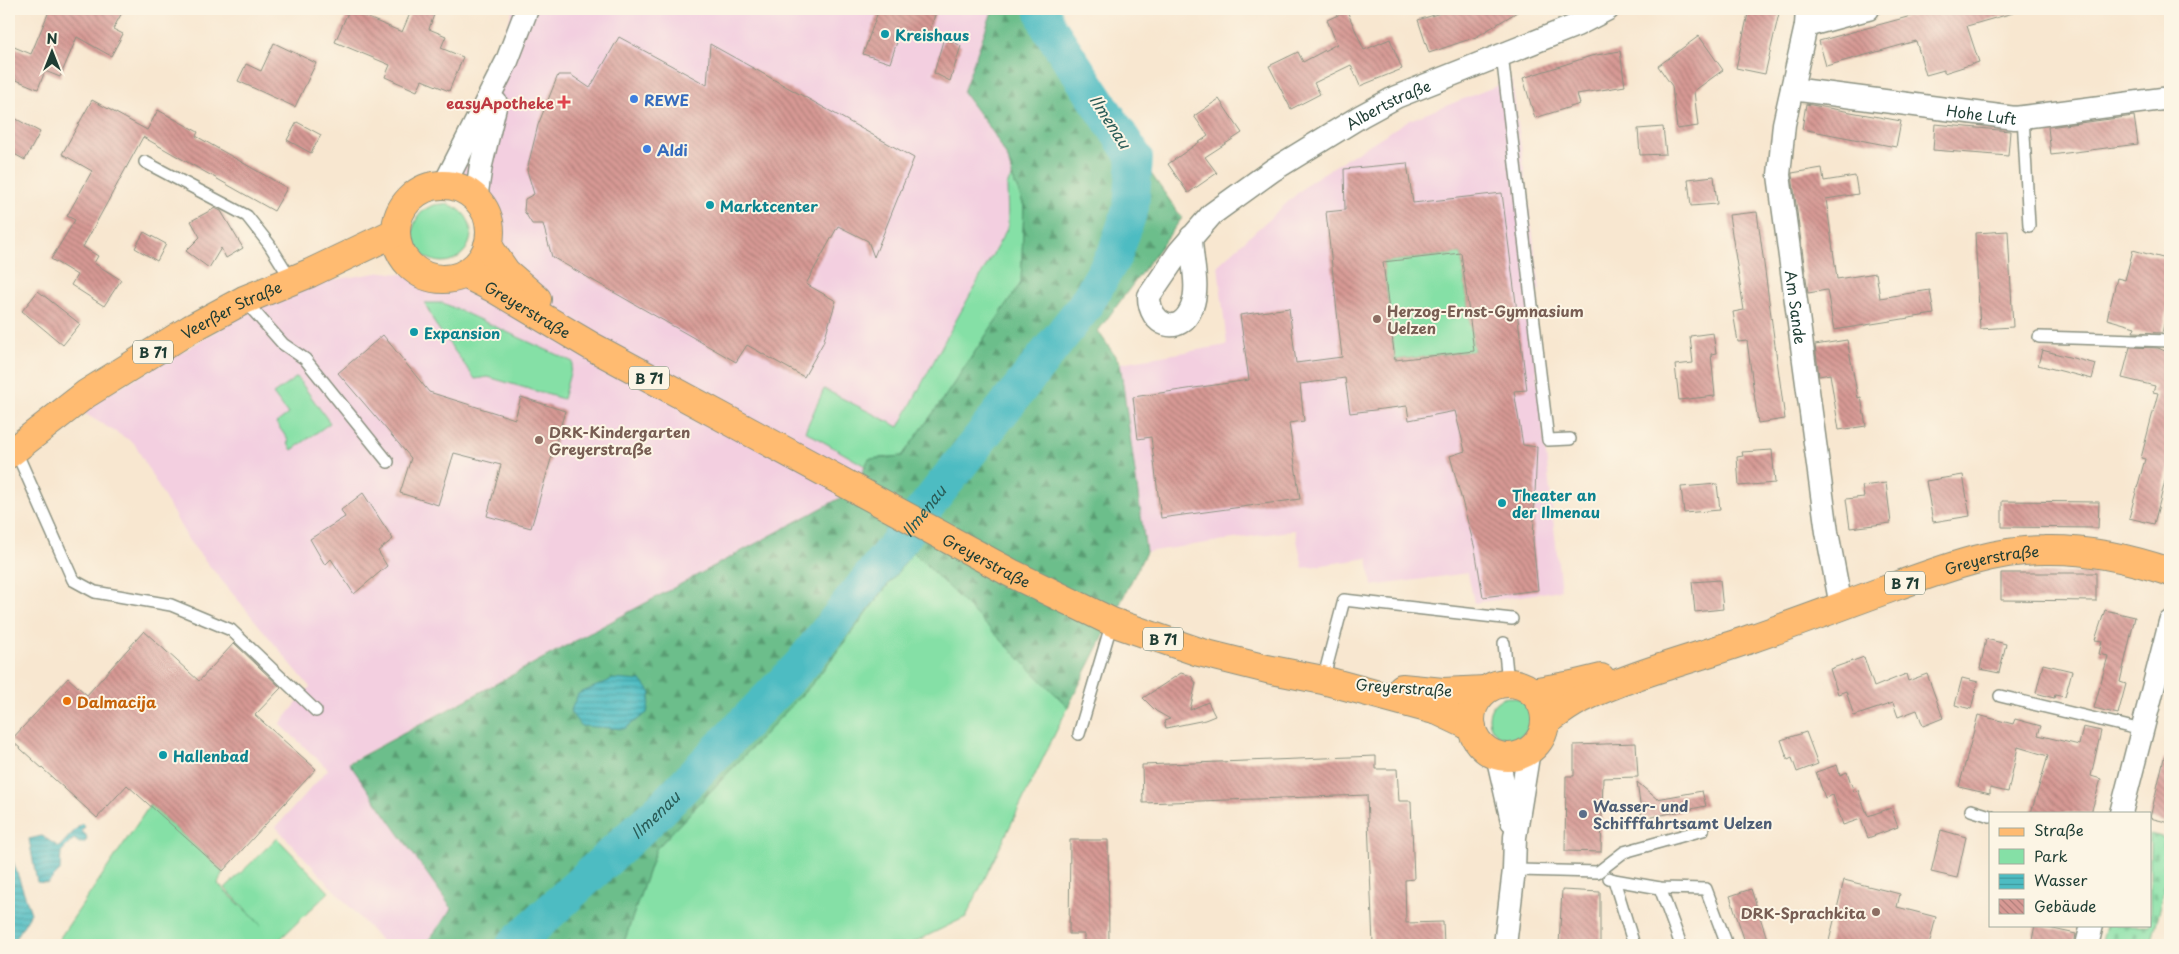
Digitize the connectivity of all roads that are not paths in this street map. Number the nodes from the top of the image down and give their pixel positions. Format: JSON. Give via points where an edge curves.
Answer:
{"nodes":[{"id":1,"x":527,"y":9,"type":"edge"},
{"id":2,"x":1608,"y":9,"type":"edge"},
{"id":3,"x":1868,"y":9,"type":"edge"},
{"id":4,"x":1806,"y":17,"type":"edge"},
{"id":5,"x":1502,"y":55,"type":"junction"},
{"id":6,"x":507,"y":61,"type":"junction"},
{"id":7,"x":1792,"y":89,"type":"junction"},
{"id":8,"x":2170,"y":98,"type":"edge"},
{"id":9,"x":2024,"y":116,"type":"junction"},
{"id":10,"x":145,"y":162,"type":"dead end"},
{"id":11,"x":444,"y":185,"type":"junction"},
{"id":12,"x":476,"y":199,"type":"junction"},
{"id":13,"x":2029,"y":226,"type":"dead end"},
{"id":14,"x":396,"y":232,"type":"junction"},
{"id":15,"x":1191,"y":237,"type":"dead end"},
{"id":16,"x":488,"y":246,"type":"junction"},
{"id":17,"x":404,"y":259,"type":"junction"},
{"id":18,"x":465,"y":274,"type":"junction"},
{"id":19,"x":301,"y":276,"type":"junction"},
{"id":20,"x":244,"y":300,"type":"junction"},
{"id":21,"x":2039,"y":337,"type":"dead end"},
{"id":22,"x":2170,"y":342,"type":"edge"},
{"id":23,"x":590,"y":346,"type":"junction"},
{"id":24,"x":1570,"y":439,"type":"dead end"},
{"id":25,"x":12,"y":452,"type":"edge"},
{"id":26,"x":388,"y":462,"type":"dead end"},
{"id":27,"x":2170,"y":572,"type":"edge"},
{"id":28,"x":1841,"y":606,"type":"junction"},
{"id":29,"x":1512,"y":619,"type":"dead end"},
{"id":30,"x":1112,"y":622,"type":"junction"},
{"id":31,"x":2170,"y":622,"type":"edge"},
{"id":32,"x":1504,"y":643,"type":"dead end"},
{"id":33,"x":1676,"y":662,"type":"junction"},
{"id":34,"x":1323,"y":680,"type":"junction"},
{"id":35,"x":1508,"y":688,"type":"junction"},
{"id":36,"x":2000,"y":696,"type":"dead end"},
{"id":37,"x":316,"y":711,"type":"dead end"},
{"id":38,"x":1545,"y":723,"type":"junction"},
{"id":39,"x":1472,"y":727,"type":"junction"},
{"id":40,"x":2142,"y":730,"type":"junction"},
{"id":41,"x":1079,"y":734,"type":"dead end"},
{"id":42,"x":1529,"y":750,"type":"junction"},
{"id":43,"x":1498,"y":755,"type":"junction"},
{"id":44,"x":1971,"y":810,"type":"dead end"},
{"id":45,"x":2121,"y":812,"type":"edge"},
{"id":46,"x":1989,"y":816,"type":"edge"},
{"id":47,"x":1703,"y":830,"type":"dead end"},
{"id":48,"x":1515,"y":836,"type":"junction"},
{"id":49,"x":1514,"y":870,"type":"junction"},
{"id":50,"x":1598,"y":872,"type":"junction"},
{"id":51,"x":1614,"y":880,"type":"junction"},
{"id":52,"x":1660,"y":888,"type":"junction"},
{"id":53,"x":2092,"y":926,"type":"edge"},
{"id":54,"x":1505,"y":945,"type":"edge"},
{"id":55,"x":1634,"y":945,"type":"edge"},
{"id":56,"x":1681,"y":945,"type":"edge"},
{"id":57,"x":1727,"y":945,"type":"edge"},
{"id":58,"x":2087,"y":945,"type":"edge"}],
"edges":[{"from":1,"to":6,"type":"street"},
{"from":2,"to":5,"type":"street","name":"Albertstraße"},
{"from":3,"to":4,"type":"street"},
{"from":4,"to":7,"type":"street","name":"Am Sande"},
{"from":5,"to":15,"type":"street","name":"Albertstraße","via":[[1396,97],[1361,116],[1244,189],[1212,214]]},
{"from":5,"to":24,"type":"lane","via":[[1548,440]]},
{"from":6,"to":11,"type":"street"},
{"from":6,"to":12,"type":"street","via":[[481,165]]},
{"from":7,"to":9,"type":"street","name":"Hohe Luft","via":[[2014,118]]},
{"from":7,"to":28,"type":"street","name":"Am Sande","via":[[1784,124],[1779,175],[1827,532]]},
{"from":8,"to":9,"type":"street","name":"Hohe Luft"},
{"from":9,"to":13,"type":"lane"},
{"from":10,"to":19,"type":"lane","via":[[247,216]]},
{"from":11,"to":12,"type":"main road","via":[[461,189]]},
{"from":11,"to":14,"type":"main road","via":[[431,186],[410,198],[402,208]]},
{"from":12,"to":16,"type":"main road","via":[[488,221]]},
{"from":14,"to":17,"type":"main road"},
{"from":14,"to":19,"type":"main road","name":"Veerßer Straße","number":"B 71"},
{"from":16,"to":18,"type":"main road","via":[[479,262]]},
{"from":16,"to":23,"type":"main road","name":"Greyerstraße","number":"B 71","via":[[506,272]]},
{"from":17,"to":18,"type":"main road","via":[[425,276],[439,279]]},
{"from":17,"to":19,"type":"main road","name":"Veerßer Straße","number":"B 71"},
{"from":18,"to":23,"type":"main road","name":"Greyerstraße","number":"B 71"},
{"from":19,"to":20,"type":"main road","name":"Veerßer Straße","number":"B 71"},
{"from":20,"to":25,"type":"main road","name":"Veerßer Straße","number":"B 71","via":[[192,328],[86,394]]},
{"from":20,"to":26,"type":"lane","via":[[282,344],[305,359]]},
{"from":21,"to":22,"type":"lane"},
{"from":23,"to":30,"type":"main road","name":"Greyerstraße","number":"B 71","via":[[1010,573]]},
{"from":25,"to":37,"type":"lane","via":[[74,580],[95,592],[171,605],[231,630]]},
{"from":27,"to":28,"type":"main road","name":"Greyerstraße","number":"B 71","via":[[2088,552],[2044,550],[2002,554],[1961,563]]},
{"from":28,"to":33,"type":"main road","name":"Greyerstraße","number":"B 71","via":[[1750,640]]},
{"from":29,"to":34,"type":"lane","via":[[1344,600]]},
{"from":30,"to":34,"type":"main road","name":"Greyerstraße","number":"B 71","via":[[1199,652]]},
{"from":30,"to":41,"type":"lane"},
{"from":31,"to":40,"type":"street"},
{"from":32,"to":35,"type":"lane"},
{"from":33,"to":35,"type":"main road","name":"Greyerstraße","number":"B 71","via":[[1572,685]]},
{"from":33,"to":38,"type":"main road","name":"Greyerstraße","number":"B 71","via":[[1578,700]]},
{"from":34,"to":35,"type":"main road","name":"Greyerstraße","number":"B 71","via":[[1443,692]]},
{"from":34,"to":39,"type":"main road","name":"Greyerstraße","number":"B 71","via":[[1438,711]]},
{"from":35,"to":38,"type":"main road","via":[[1542,706]]},
{"from":35,"to":39,"type":"main road","via":[[1476,701],[1471,714]]},
{"from":36,"to":40,"type":"lane"},
{"from":38,"to":42,"type":"main road","via":[[1540,738]]},
{"from":39,"to":43,"type":"main road","via":[[1486,749]]},
{"from":40,"to":45,"type":"street"},
{"from":42,"to":43,"type":"main road","via":[[1514,756]]},
{"from":42,"to":48,"type":"street"},
{"from":43,"to":48,"type":"street"},
{"from":44,"to":46,"type":"lane"},
{"from":47,"to":50,"type":"lane","via":[[1624,852]]},
{"from":48,"to":49,"type":"street"},
{"from":49,"to":50,"type":"lane"},
{"from":49,"to":54,"type":"street"},
{"from":50,"to":51,"type":"lane"},
{"from":51,"to":52,"type":"lane"},
{"from":51,"to":55,"type":"lane"},
{"from":52,"to":56,"type":"lane"},
{"from":52,"to":57,"type":"lane","via":[[1706,889]]},
{"from":53,"to":58,"type":"street"}]}
